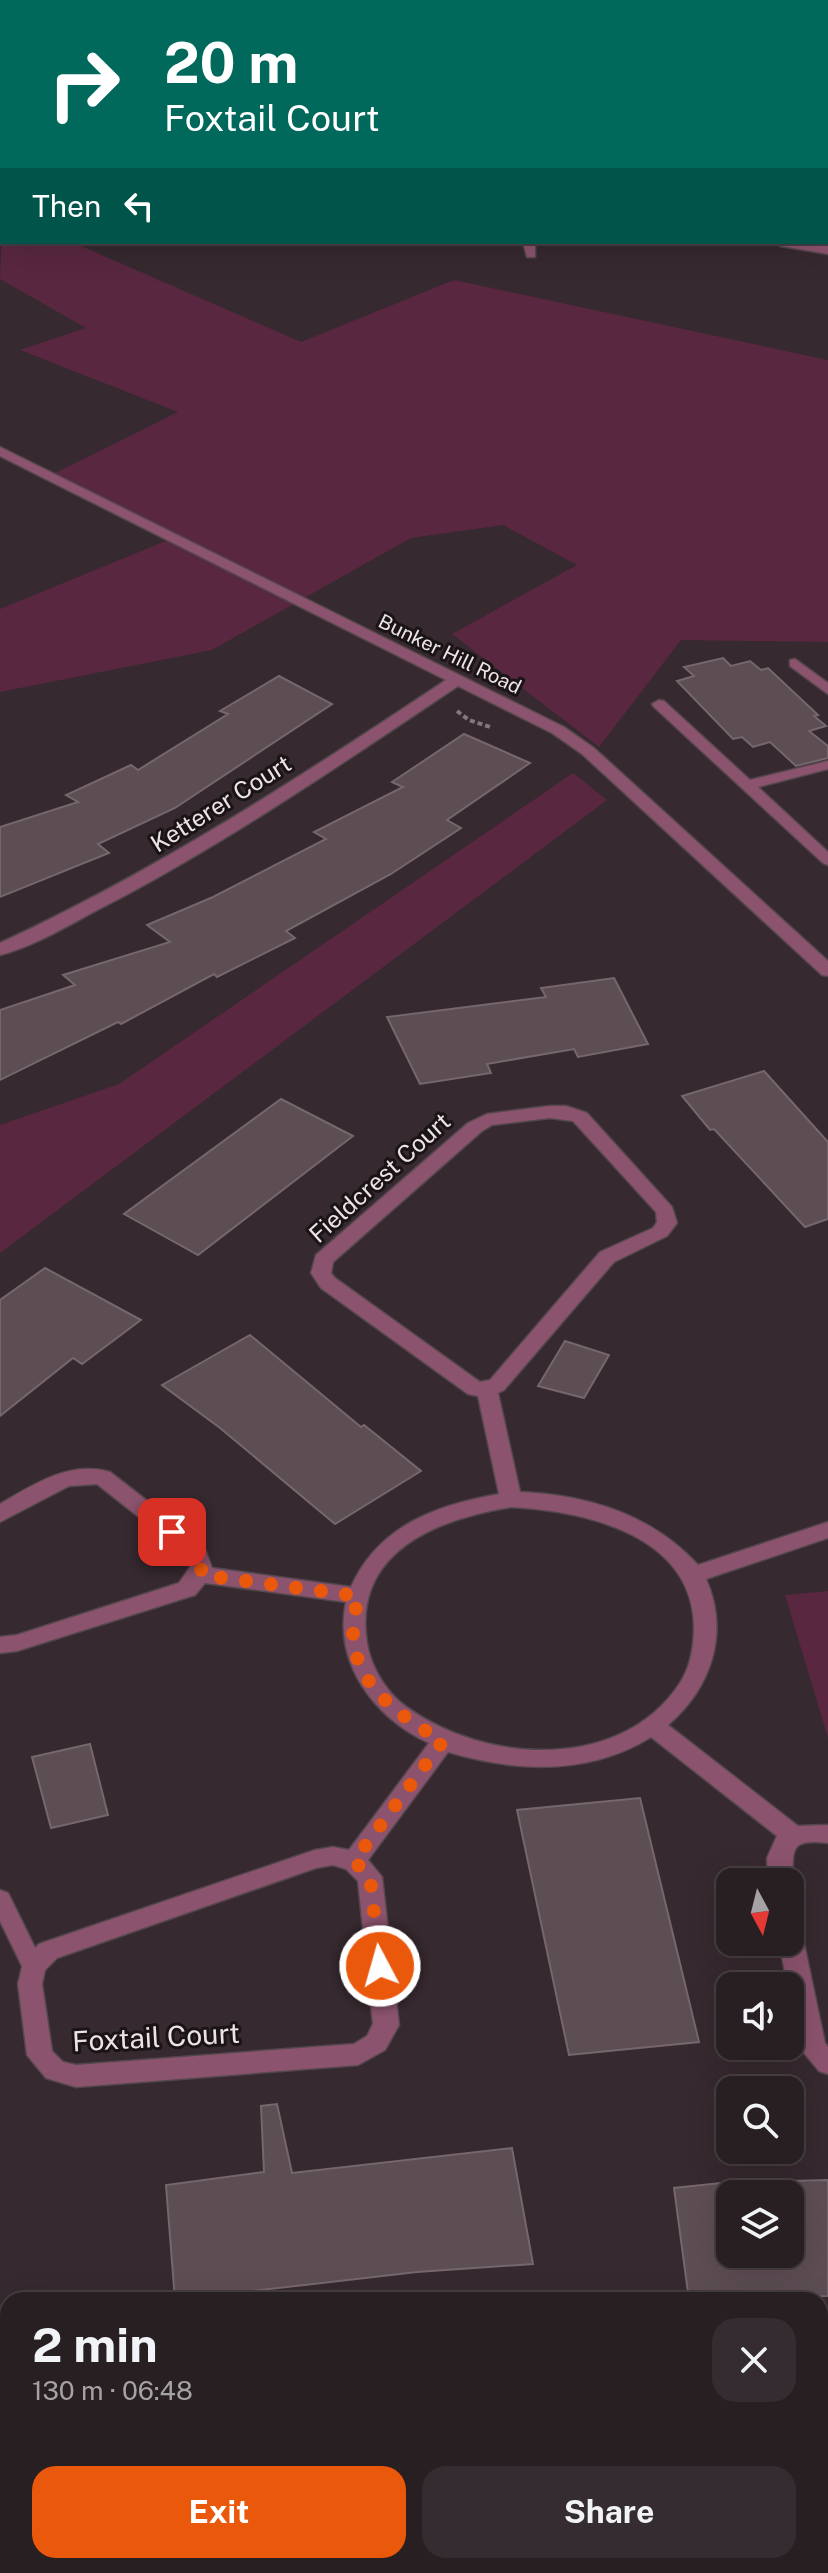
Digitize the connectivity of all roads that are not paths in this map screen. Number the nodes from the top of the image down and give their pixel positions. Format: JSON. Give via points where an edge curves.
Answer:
{"nodes":[{"id":1,"x":529,"y":244,"type":"edge"},
{"id":2,"x":793,"y":244,"type":"edge"},
{"id":3,"x":828,"y":250,"type":"edge"},
{"id":4,"x":531,"y":255,"type":"dead end"},
{"id":5,"x":0,"y":451,"type":"edge"},
{"id":6,"x":795,"y":663,"type":"dead end"},
{"id":7,"x":457,"y":680,"type":"junction"},
{"id":8,"x":828,"y":690,"type":"edge"},
{"id":9,"x":659,"y":704,"type":"dead end"},
{"id":10,"x":828,"y":765,"type":"edge"},
{"id":11,"x":745,"y":786,"type":"junction"},
{"id":12,"x":828,"y":860,"type":"edge"},
{"id":13,"x":0,"y":950,"type":"edge"},
{"id":14,"x":828,"y":971,"type":"edge"},
{"id":15,"x":487,"y":1390,"type":"junction"},
{"id":16,"x":511,"y":1499,"type":"junction"},
{"id":17,"x":0,"y":1514,"type":"edge"},
{"id":18,"x":828,"y":1530,"type":"edge"},
{"id":19,"x":201,"y":1575,"type":"junction"},
{"id":20,"x":693,"y":1575,"type":"junction"},
{"id":21,"x":358,"y":1596,"type":"junction"},
{"id":22,"x":0,"y":1645,"type":"edge"},
{"id":23,"x":653,"y":1726,"type":"junction"},
{"id":24,"x":443,"y":1741,"type":"junction"},
{"id":25,"x":828,"y":1834,"type":"edge"},
{"id":26,"x":794,"y":1836,"type":"junction"},
{"id":27,"x":354,"y":1861,"type":"junction"},
{"id":28,"x":777,"y":1868,"type":"edge"},
{"id":29,"x":0,"y":1899,"type":"edge"},
{"id":30,"x":794,"y":1956,"type":"edge"},
{"id":31,"x":33,"y":1966,"type":"junction"},
{"id":32,"x":828,"y":2063,"type":"edge"}],
"edges":[{"from":1,"to":4,"type":"lane"},
{"from":2,"to":3,"type":"street"},
{"from":5,"to":7,"type":"street","name":"Bunker Hill Road"},
{"from":6,"to":8,"type":"lane"},
{"from":7,"to":13,"type":"street","name":"Ketterer Court","via":[[156,874]]},
{"from":7,"to":14,"type":"street","name":"Bunker Hill Road","via":[[558,730],[588,751]]},
{"from":9,"to":11,"type":"lane"},
{"from":10,"to":11,"type":"lane"},
{"from":11,"to":12,"type":"lane"},
{"from":15,"to":15,"type":"street","name":"Fieldcrest Court","via":[[497,1385],[607,1257],[660,1232],[667,1223],[665,1211],[580,1117],[566,1112],[487,1120],[475,1127],[323,1260],[321,1273],[328,1283],[475,1389]]},
{"from":15,"to":16,"type":"street"},
{"from":16,"to":20,"type":"street","via":[[554,1500],[618,1518],[661,1543]]},
{"from":16,"to":21,"type":"street","via":[[464,1507],[427,1521],[394,1543],[371,1568]]},
{"from":17,"to":19,"type":"street","via":[[67,1476],[102,1477],[195,1550],[202,1561]]},
{"from":18,"to":20,"type":"street"},
{"from":19,"to":21,"type":"street"},
{"from":19,"to":22,"type":"street","via":[[187,1589]]},
{"from":20,"to":23,"type":"street","via":[[708,1637],[701,1668],[684,1697]]},
{"from":21,"to":24,"type":"street","via":[[353,1636],[362,1668],[380,1695],[406,1719]]},
{"from":23,"to":24,"type":"street","via":[[584,1755],[543,1760],[498,1757]]},
{"from":23,"to":26,"type":"street"},
{"from":24,"to":27,"type":"street"},
{"from":25,"to":26,"type":"street"},
{"from":26,"to":28,"type":"street","via":[[780,1847]]},
{"from":27,"to":31,"type":"street","via":[[315,1859],[48,1951]]},
{"from":27,"to":31,"type":"street","name":"Foxtail Court","via":[[370,1877],[386,2025],[376,2043],[358,2054],[76,2076],[55,2070],[40,2055],[30,1984]]},
{"from":29,"to":31,"type":"lane"},
{"from":30,"to":32,"type":"street","via":[[813,2048]]}]}
